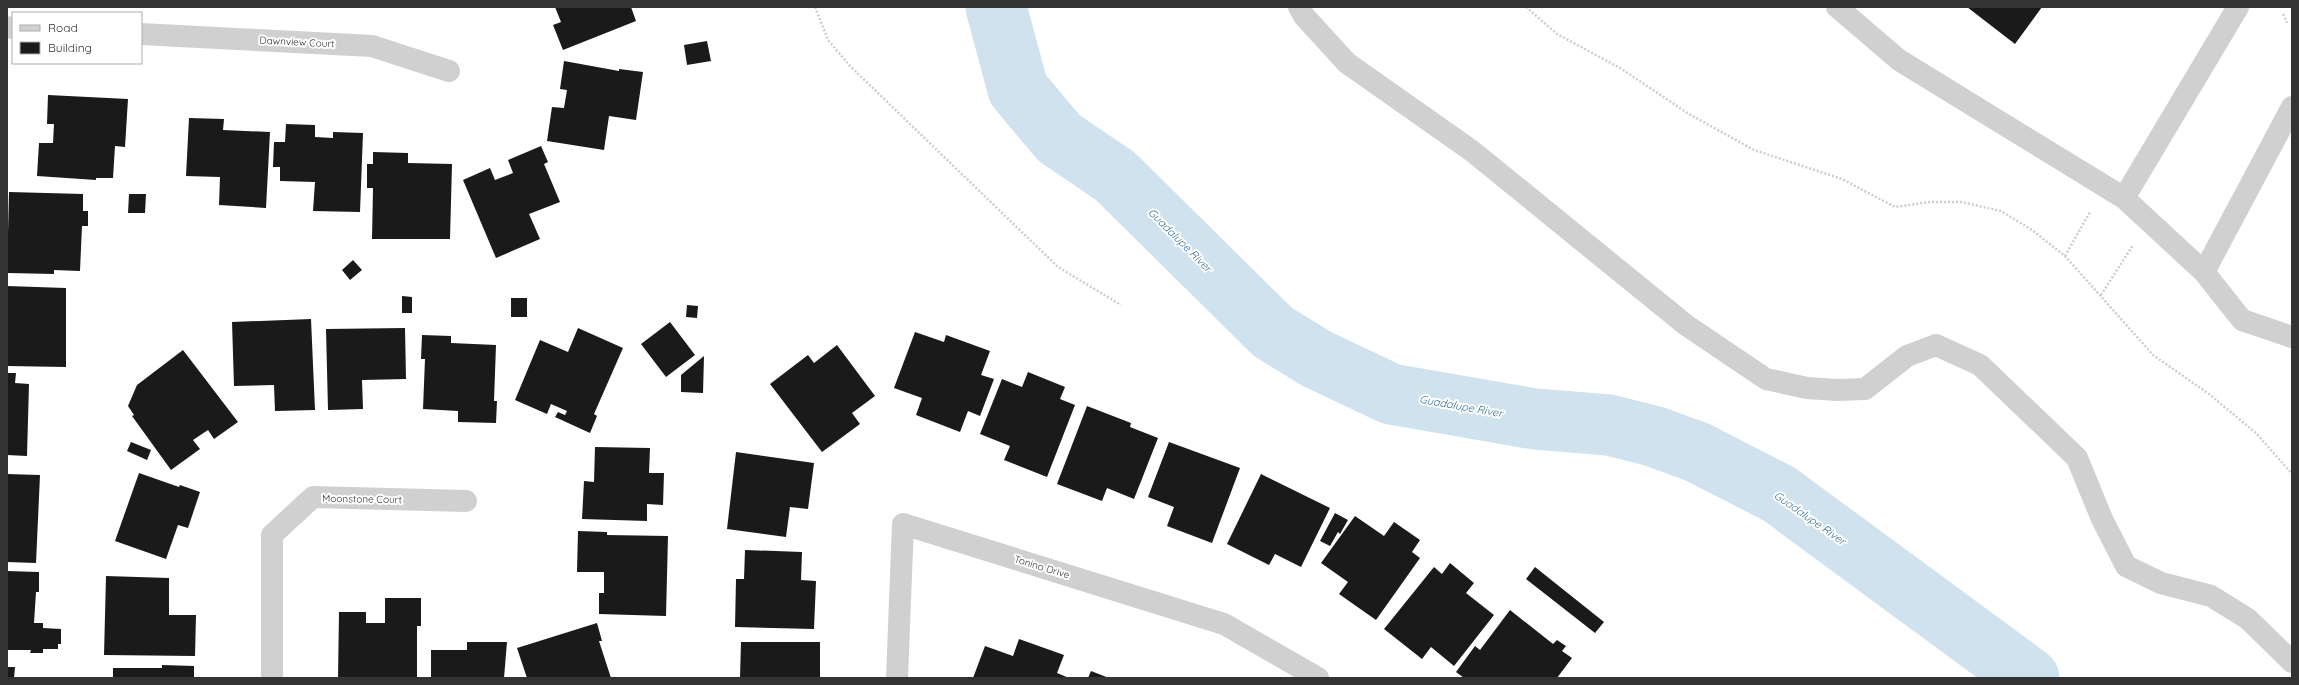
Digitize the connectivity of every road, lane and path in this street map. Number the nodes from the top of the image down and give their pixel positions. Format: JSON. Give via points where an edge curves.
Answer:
{"nodes":[{"id":1,"x":815,"y":7,"type":"edge"},
{"id":2,"x":1299,"y":7,"type":"edge"},
{"id":3,"x":1526,"y":7,"type":"edge"},
{"id":4,"x":1837,"y":7,"type":"edge"},
{"id":5,"x":2238,"y":7,"type":"edge"},
{"id":6,"x":2284,"y":14,"type":"dead end"},
{"id":7,"x":2287,"y":23,"type":"dead end"},
{"id":8,"x":142,"y":34,"type":"edge"},
{"id":9,"x":449,"y":71,"type":"dead end"},
{"id":10,"x":2292,"y":107,"type":"edge"},
{"id":11,"x":2124,"y":198,"type":"junction"},
{"id":12,"x":2092,"y":208,"type":"dead end"},
{"id":13,"x":2138,"y":238,"type":"dead end"},
{"id":14,"x":2065,"y":256,"type":"junction"},
{"id":15,"x":2204,"y":272,"type":"junction"},
{"id":16,"x":2101,"y":295,"type":"junction"},
{"id":17,"x":1121,"y":305,"type":"dead end"},
{"id":18,"x":2292,"y":337,"type":"edge"},
{"id":19,"x":2292,"y":474,"type":"edge"},
{"id":20,"x":466,"y":501,"type":"dead end"},
{"id":21,"x":2292,"y":662,"type":"edge"},
{"id":22,"x":272,"y":678,"type":"edge"},
{"id":23,"x":897,"y":678,"type":"edge"},
{"id":24,"x":1318,"y":678,"type":"edge"}],
"edges":[{"from":1,"to":17,"type":"path","via":[[828,40],[855,71],[1058,268]]},
{"from":2,"to":21,"type":"street","via":[[1304,16],[1347,63],[1472,151],[1686,325],[1766,379],[1807,388],[1865,389],[1907,356],[1936,345],[1980,365],[2077,458],[2102,520],[2126,566],[2161,583],[2211,596],[2248,619]]},
{"from":3,"to":14,"type":"path","via":[[1557,34],[1620,68],[1689,114],[1754,150],[1842,179],[1896,207],[1929,202],[1961,202],[2001,211],[2032,230]]},
{"from":4,"to":11,"type":"street","via":[[1899,60]]},
{"from":5,"to":11,"type":"street"},
{"from":6,"to":7,"type":"path"},
{"from":8,"to":9,"type":"street","name":"Dawnview Court","via":[[372,46]]},
{"from":10,"to":15,"type":"street"},
{"from":11,"to":15,"type":"street"},
{"from":12,"to":14,"type":"path"},
{"from":13,"to":16,"type":"path"},
{"from":14,"to":16,"type":"path"},
{"from":15,"to":18,"type":"street","via":[[2242,320]]},
{"from":16,"to":19,"type":"path","via":[[2153,355],[2209,394],[2256,433]]},
{"from":20,"to":22,"type":"street","name":"Moonstone Court","via":[[313,498],[272,535]]},
{"from":23,"to":24,"type":"street","name":"Tonino Drive","via":[[903,524],[1224,624]]}]}
